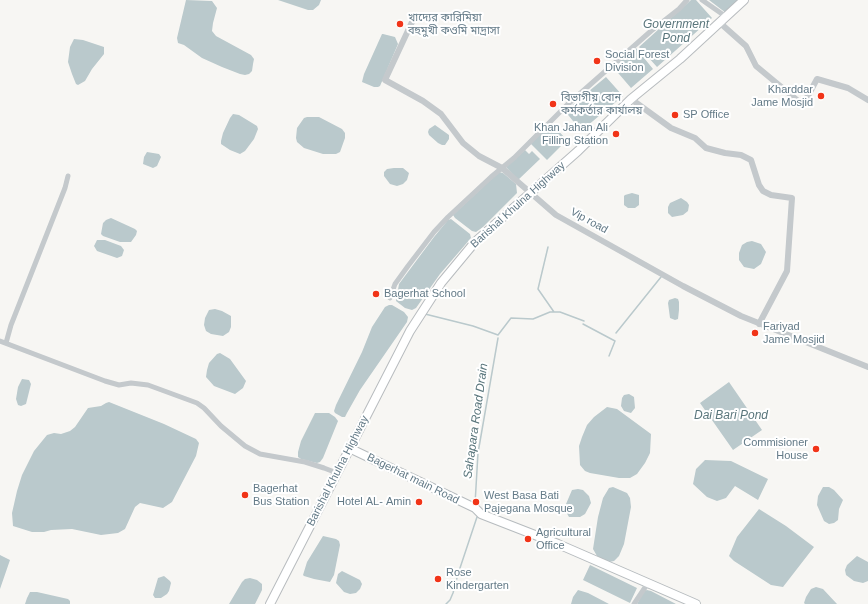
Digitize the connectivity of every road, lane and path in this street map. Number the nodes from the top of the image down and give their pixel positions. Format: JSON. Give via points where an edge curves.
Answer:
{"nodes":[{"id":1,"x":687,"y":0,"type":"edge"},
{"id":2,"x":702,"y":0,"type":"edge"},
{"id":3,"x":744,"y":0,"type":"edge"},
{"id":4,"x":722,"y":19,"type":"junction"},
{"id":5,"x":412,"y":22,"type":"dead end"},
{"id":6,"x":631,"y":99,"type":"junction"},
{"id":7,"x":868,"y":100,"type":"edge"},
{"id":8,"x":502,"y":168,"type":"junction"},
{"id":9,"x":68,"y":176,"type":"dead end"},
{"id":10,"x":530,"y":193,"type":"junction"},
{"id":11,"x":390,"y":298,"type":"dead end"},
{"id":12,"x":759,"y":324,"type":"junction"},
{"id":13,"x":0,"y":341,"type":"edge"},
{"id":14,"x":6,"y":343,"type":"junction"},
{"id":15,"x":868,"y":367,"type":"edge"},
{"id":16,"x":350,"y":448,"type":"junction"},
{"id":17,"x":337,"y":473,"type":"junction"},
{"id":18,"x":648,"y":583,"type":"junction"},
{"id":19,"x":270,"y":604,"type":"edge"},
{"id":20,"x":634,"y":604,"type":"edge"},
{"id":21,"x":696,"y":604,"type":"edge"}],
"edges":[{"from":1,"to":8,"type":"street","via":[[578,95]]},
{"from":2,"to":4,"type":"street"},
{"from":3,"to":4,"type":"main road","name":"Barishal Khulna Highway"},
{"from":4,"to":6,"type":"main road","name":"Barishal Khulna Highway","via":[[680,59]]},
{"from":4,"to":7,"type":"street","via":[[746,46],[756,66],[803,105],[817,79],[848,88]]},
{"from":5,"to":8,"type":"street","name":"Vip road","via":[[385,80],[423,101],[452,126],[463,143],[479,156]]},
{"from":6,"to":10,"type":"main road","name":"Barishal Khulna Highway"},
{"from":6,"to":12,"type":"street","via":[[672,128],[696,138],[706,148],[741,155],[751,160],[763,191],[771,195],[792,198],[787,271]]},
{"from":8,"to":10,"type":"street","name":"Vip road"},
{"from":8,"to":11,"type":"street","via":[[434,232],[396,284]]},
{"from":9,"to":14,"type":"street"},
{"from":10,"to":12,"type":"street","name":"Vip road","via":[[578,228],[683,286]]},
{"from":10,"to":16,"type":"main road","name":"Barishal Khulna Highway","via":[[474,242],[440,283],[410,331]]},
{"from":12,"to":15,"type":"street","name":"Vip road"},
{"from":13,"to":14,"type":"street"},
{"from":14,"to":17,"type":"street","via":[[105,381],[148,385],[197,403],[221,426],[260,454],[305,462]]},
{"from":16,"to":17,"type":"main road","name":"Barishal Khulna Highway"},
{"from":16,"to":18,"type":"main road","name":"Bagerhat main Road","via":[[475,508],[481,514]]},
{"from":17,"to":19,"type":"main road","name":"Barishal Khulna Highway"},
{"from":18,"to":20,"type":"street"},
{"from":18,"to":21,"type":"main road","name":"Bagerhat main Road"}]}
